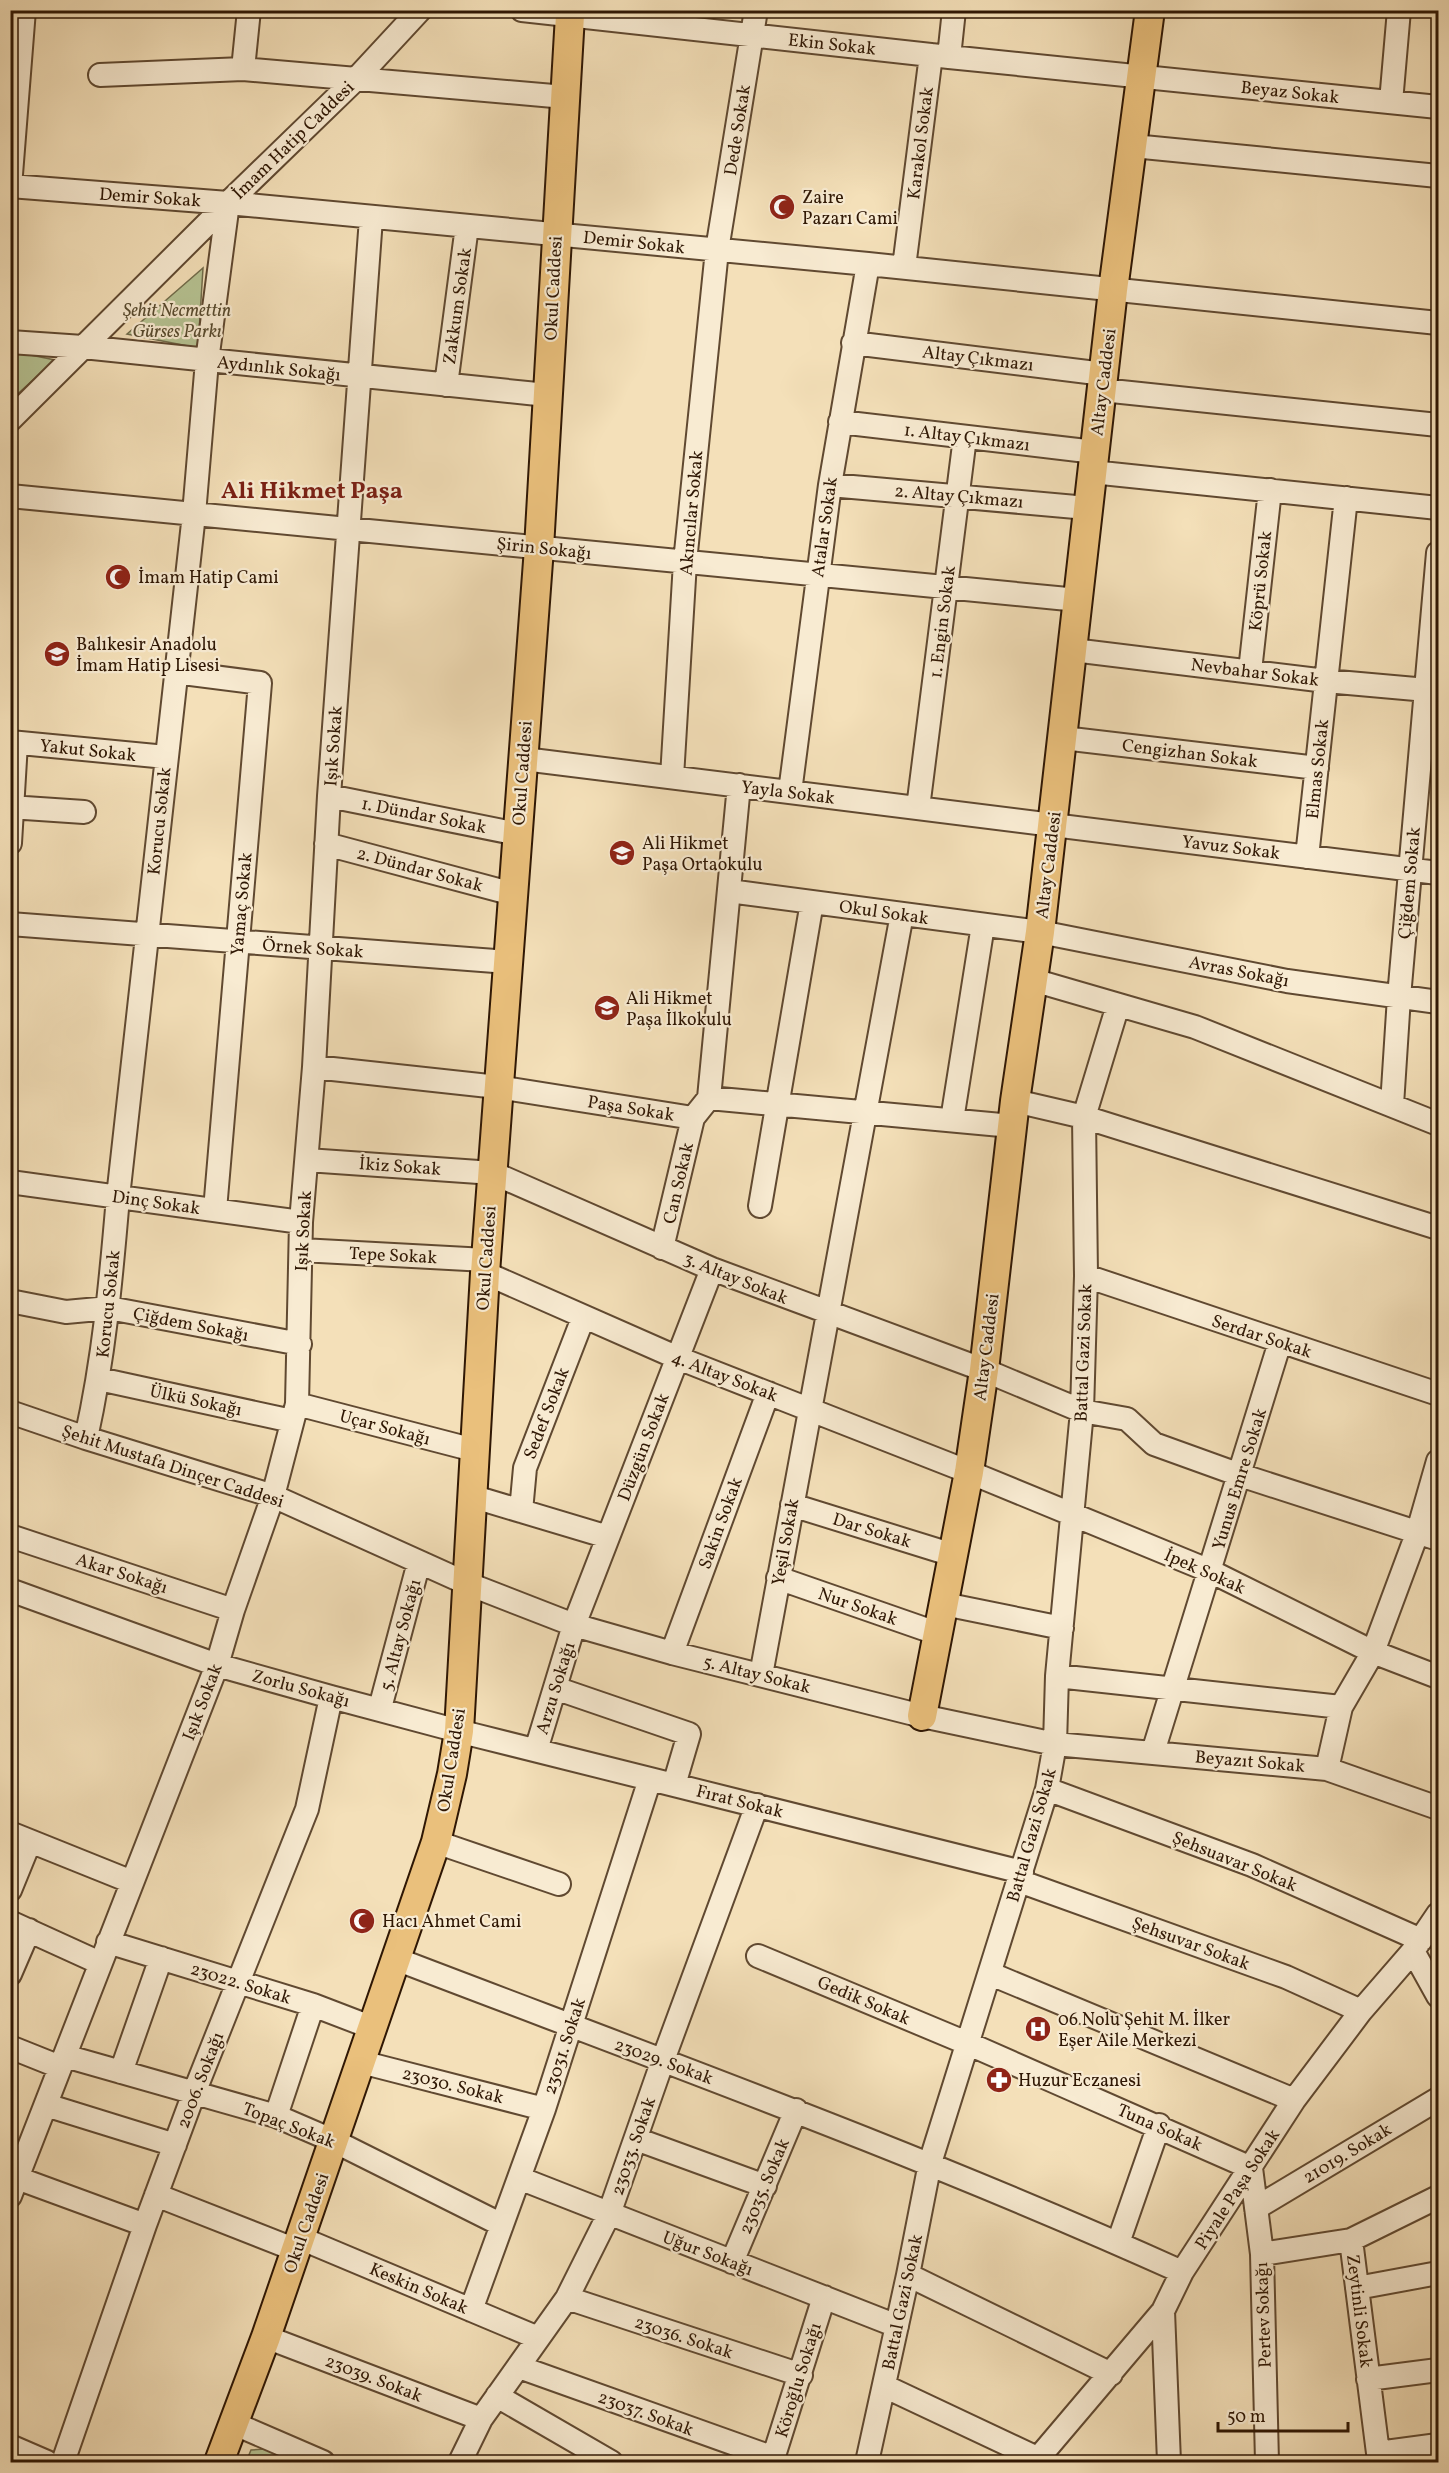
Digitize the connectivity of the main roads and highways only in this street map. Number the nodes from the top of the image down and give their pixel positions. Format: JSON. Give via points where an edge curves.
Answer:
{"nodes":[{"id":1,"x":1150,"y":10,"type":"edge"},
{"id":2,"x":570,"y":15,"type":"road end"},
{"id":3,"x":922,"y":1716,"type":"road end"},
{"id":4,"x":219,"y":2463,"type":"edge"}],
"edges":[{"from":1,"to":3,"type":"main road","name":"Altay Caddesi","via":[[984,1370],[969,1472]]},
{"from":2,"to":4,"type":"main road","name":"Okul Caddesi","via":[[539,548],[485,1266],[459,1731],[436,1842]]}]}
